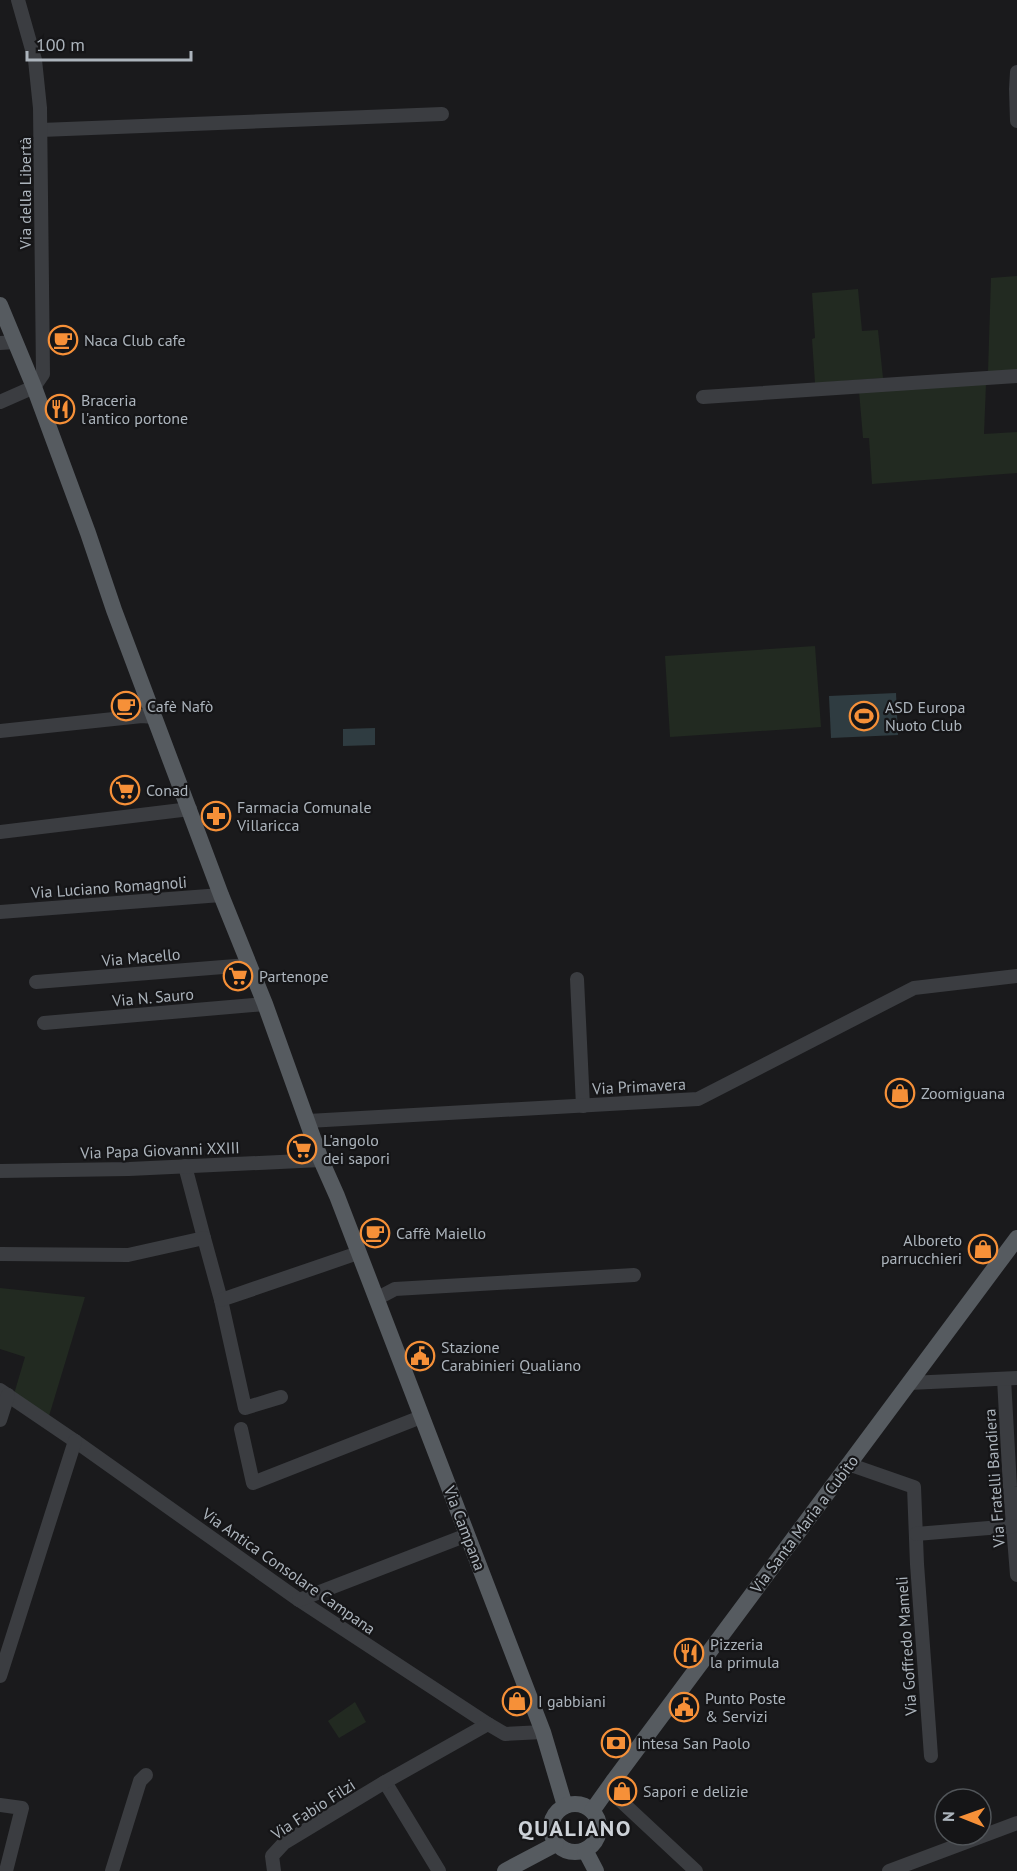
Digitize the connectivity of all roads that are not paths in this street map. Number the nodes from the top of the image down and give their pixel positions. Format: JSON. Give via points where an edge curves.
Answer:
{"nodes":[{"id":1,"x":18,"y":0,"type":"edge"},
{"id":2,"x":1017,"y":72,"type":"edge"},
{"id":3,"x":442,"y":114,"type":"dead end"},
{"id":4,"x":1017,"y":122,"type":"edge"},
{"id":5,"x":41,"y":130,"type":"junction"},
{"id":6,"x":0,"y":305,"type":"edge"},
{"id":7,"x":8,"y":342,"type":"edge"},
{"id":8,"x":1017,"y":376,"type":"edge"},
{"id":9,"x":34,"y":387,"type":"junction"},
{"id":10,"x":703,"y":397,"type":"dead end"},
{"id":11,"x":0,"y":402,"type":"edge"},
{"id":12,"x":154,"y":717,"type":"junction"},
{"id":13,"x":0,"y":731,"type":"edge"},
{"id":14,"x":190,"y":809,"type":"junction"},
{"id":15,"x":0,"y":832,"type":"edge"},
{"id":16,"x":221,"y":895,"type":"junction"},
{"id":17,"x":0,"y":912,"type":"edge"},
{"id":18,"x":248,"y":965,"type":"junction"},
{"id":19,"x":1017,"y":976,"type":"edge"},
{"id":20,"x":577,"y":979,"type":"dead end"},
{"id":21,"x":36,"y":982,"type":"dead end"},
{"id":22,"x":265,"y":1004,"type":"junction"},
{"id":23,"x":44,"y":1023,"type":"dead end"},
{"id":24,"x":583,"y":1106,"type":"junction"},
{"id":25,"x":308,"y":1121,"type":"junction"},
{"id":26,"x":321,"y":1160,"type":"junction"},
{"id":27,"x":185,"y":1166,"type":"junction"},
{"id":28,"x":0,"y":1171,"type":"edge"},
{"id":29,"x":204,"y":1238,"type":"junction"},
{"id":30,"x":1017,"y":1238,"type":"edge"},
{"id":31,"x":358,"y":1252,"type":"junction"},
{"id":32,"x":0,"y":1254,"type":"edge"},
{"id":33,"x":634,"y":1275,"type":"dead end"},
{"id":34,"x":376,"y":1299,"type":"junction"},
{"id":35,"x":220,"y":1300,"type":"junction"},
{"id":36,"x":1011,"y":1379,"type":"edge"},
{"id":37,"x":909,"y":1383,"type":"junction"},
{"id":38,"x":4,"y":1393,"type":"edge"},
{"id":39,"x":281,"y":1396,"type":"dead end"},
{"id":40,"x":421,"y":1418,"type":"junction"},
{"id":41,"x":0,"y":1420,"type":"edge"},
{"id":42,"x":241,"y":1429,"type":"dead end"},
{"id":43,"x":75,"y":1441,"type":"junction"},
{"id":44,"x":848,"y":1464,"type":"junction"},
{"id":45,"x":1013,"y":1486,"type":"edge"},
{"id":46,"x":1014,"y":1529,"type":"edge"},
{"id":47,"x":916,"y":1534,"type":"junction"},
{"id":48,"x":467,"y":1535,"type":"junction"},
{"id":49,"x":1017,"y":1567,"type":"edge"},
{"id":50,"x":299,"y":1600,"type":"junction"},
{"id":51,"x":0,"y":1676,"type":"edge"},
{"id":52,"x":488,"y":1724,"type":"junction"},
{"id":53,"x":543,"y":1732,"type":"junction"},
{"id":54,"x":930,"y":1756,"type":"dead end"},
{"id":55,"x":146,"y":1775,"type":"dead end"},
{"id":56,"x":385,"y":1782,"type":"junction"},
{"id":57,"x":608,"y":1789,"type":"junction"},
{"id":58,"x":0,"y":1805,"type":"edge"},
{"id":59,"x":565,"y":1806,"type":"junction"},
{"id":60,"x":592,"y":1811,"type":"junction"},
{"id":61,"x":1017,"y":1823,"type":"edge"},
{"id":62,"x":556,"y":1844,"type":"junction"},
{"id":63,"x":585,"y":1850,"type":"junction"},
{"id":64,"x":6,"y":1871,"type":"edge"},
{"id":65,"x":112,"y":1871,"type":"edge"},
{"id":66,"x":274,"y":1871,"type":"edge"},
{"id":67,"x":439,"y":1871,"type":"edge"},
{"id":68,"x":505,"y":1871,"type":"edge"},
{"id":69,"x":596,"y":1871,"type":"edge"},
{"id":70,"x":696,"y":1871,"type":"edge"},
{"id":71,"x":889,"y":1871,"type":"edge"}],
"edges":[{"from":1,"to":5,"type":"street","name":"Via della Libertà","via":[[35,60]]},
{"from":2,"to":4,"type":"street"},
{"from":3,"to":5,"type":"street"},
{"from":5,"to":9,"type":"street","name":"Via della Libertà","via":[[43,374]]},
{"from":6,"to":7,"type":"main road","name":"Via Campana"},
{"from":7,"to":9,"type":"main road","name":"Via Campana"},
{"from":8,"to":10,"type":"street"},
{"from":9,"to":11,"type":"street"},
{"from":9,"to":12,"type":"main road","name":"Via Campana"},
{"from":12,"to":13,"type":"street"},
{"from":12,"to":14,"type":"main road","name":"Via Campana"},
{"from":14,"to":15,"type":"street"},
{"from":14,"to":16,"type":"main road","name":"Via Campana"},
{"from":16,"to":17,"type":"street","name":"Via Luciano Romagnoli"},
{"from":16,"to":18,"type":"main road","name":"Via Campana"},
{"from":18,"to":21,"type":"street","name":"Via Macello"},
{"from":18,"to":22,"type":"main road","name":"Via Campana"},
{"from":19,"to":24,"type":"street","name":"Via Primavera","via":[[914,987],[698,1099]]},
{"from":20,"to":24,"type":"street"},
{"from":22,"to":23,"type":"street","name":"Via N. Sauro"},
{"from":22,"to":25,"type":"main road","name":"Via Campana"},
{"from":24,"to":25,"type":"street","name":"Via Primavera"},
{"from":25,"to":26,"type":"main road","name":"Via Campana"},
{"from":26,"to":27,"type":"street","name":"Via Papa Giovanni XXIII"},
{"from":26,"to":31,"type":"main road","name":"Via Campana"},
{"from":27,"to":28,"type":"street","name":"Via Papa Giovanni XXIII"},
{"from":27,"to":29,"type":"street"},
{"from":29,"to":32,"type":"street","via":[[128,1255]]},
{"from":29,"to":35,"type":"street"},
{"from":30,"to":37,"type":"main road","name":"Via Santa Maria a Cubito"},
{"from":31,"to":34,"type":"main road","name":"Via Campana"},
{"from":31,"to":35,"type":"street"},
{"from":33,"to":34,"type":"street","via":[[395,1289]]},
{"from":34,"to":40,"type":"main road","name":"Via Campana"},
{"from":35,"to":39,"type":"street","via":[[245,1408]]},
{"from":36,"to":37,"type":"street"},
{"from":36,"to":45,"type":"street","name":"Via Fratelli Bandiera"},
{"from":37,"to":44,"type":"main road","name":"Via Santa Maria a Cubito"},
{"from":38,"to":41,"type":"street"},
{"from":38,"to":43,"type":"street","name":"Via Antica Consolare Campana"},
{"from":40,"to":42,"type":"street","via":[[253,1483]]},
{"from":40,"to":48,"type":"main road","name":"Via Campana"},
{"from":43,"to":50,"type":"street","name":"Via Antica Consolare Campana"},
{"from":43,"to":51,"type":"street"},
{"from":44,"to":47,"type":"street","name":"Via Goffredo Mameli","via":[[914,1488]]},
{"from":44,"to":57,"type":"main road","name":"Via Santa Maria a Cubito"},
{"from":45,"to":46,"type":"street","name":"Via Fratelli Bandiera"},
{"from":46,"to":47,"type":"street"},
{"from":46,"to":49,"type":"street","name":"Via Fratelli Bandiera"},
{"from":47,"to":54,"type":"street","name":"Via Goffredo Mameli"},
{"from":48,"to":50,"type":"street"},
{"from":48,"to":53,"type":"main road","name":"Via Campana"},
{"from":50,"to":52,"type":"street","name":"Via Antica Consolare Campana"},
{"from":52,"to":53,"type":"street","name":"Via Antica Consolare Campana","via":[[505,1734]]},
{"from":52,"to":56,"type":"street"},
{"from":53,"to":59,"type":"main road","name":"Via Campana"},
{"from":55,"to":65,"type":"street","via":[[140,1781]]},
{"from":56,"to":66,"type":"street","name":"Via Fabio Filzi","via":[[284,1843],[272,1856]]},
{"from":56,"to":67,"type":"street"},
{"from":57,"to":60,"type":"main road","name":"Via Santa Maria a Cubito"},
{"from":57,"to":70,"type":"street"},
{"from":58,"to":64,"type":"street","via":[[22,1808]]},
{"from":59,"to":60,"type":"main road","via":[[580,1804]]},
{"from":59,"to":62,"type":"main road","via":[[551,1822]]},
{"from":60,"to":63,"type":"main road","via":[[599,1832],[592,1846]]},
{"from":61,"to":71,"type":"street"},
{"from":62,"to":63,"type":"main road","via":[[569,1852]]},
{"from":62,"to":68,"type":"main road"},
{"from":63,"to":69,"type":"main road"}]}
